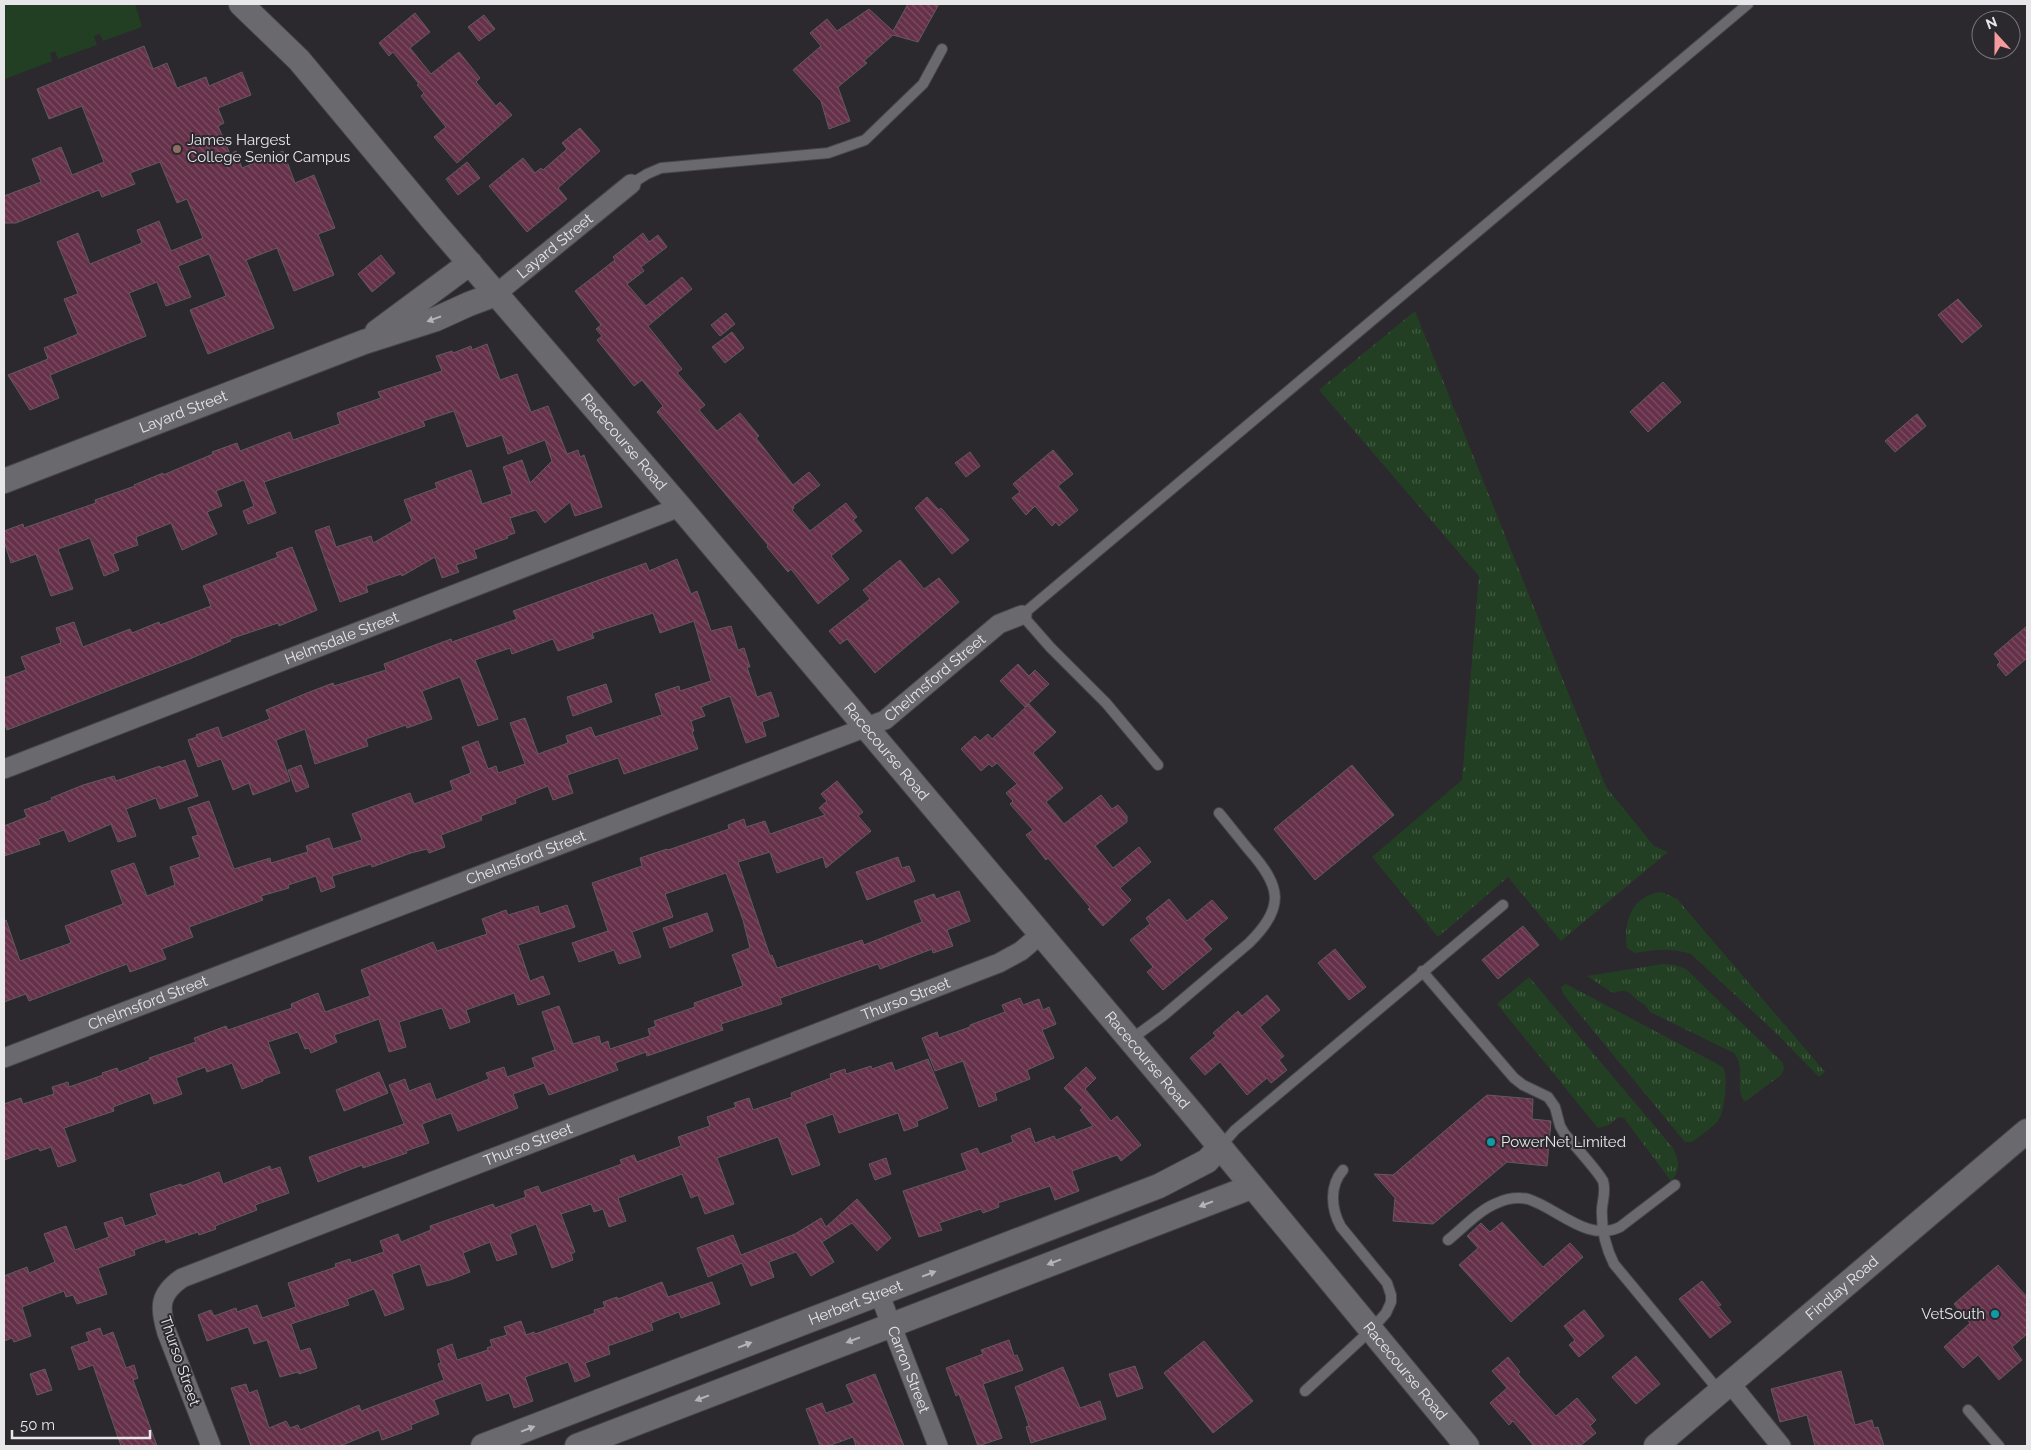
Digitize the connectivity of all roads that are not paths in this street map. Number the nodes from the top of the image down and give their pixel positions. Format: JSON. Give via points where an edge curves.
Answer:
{"nodes":[{"id":1,"x":241,"y":4,"type":"edge"},
{"id":2,"x":264,"y":4,"type":"edge"},
{"id":3,"x":1748,"y":4,"type":"edge"},
{"id":4,"x":942,"y":49,"type":"dead end"},
{"id":5,"x":299,"y":60,"type":"junction"},
{"id":6,"x":631,"y":184,"type":"joint"},
{"id":7,"x":470,"y":264,"type":"junction"},
{"id":8,"x":496,"y":294,"type":"junction"},
{"id":9,"x":364,"y":342,"type":"junction"},
{"id":10,"x":4,"y":481,"type":"edge"},
{"id":11,"x":680,"y":507,"type":"junction"},
{"id":12,"x":1022,"y":615,"type":"junction"},
{"id":13,"x":866,"y":727,"type":"junction"},
{"id":14,"x":1158,"y":765,"type":"dead end"},
{"id":15,"x":4,"y":769,"type":"edge"},
{"id":16,"x":1220,"y":813,"type":"dead end"},
{"id":17,"x":1503,"y":905,"type":"dead end"},
{"id":18,"x":1042,"y":934,"type":"junction"},
{"id":19,"x":1422,"y":971,"type":"junction"},
{"id":20,"x":1130,"y":1040,"type":"junction"},
{"id":21,"x":4,"y":1058,"type":"edge"},
{"id":22,"x":2027,"y":1132,"type":"edge"},
{"id":23,"x":1220,"y":1147,"type":"junction"},
{"id":24,"x":1343,"y":1170,"type":"dead end"},
{"id":25,"x":1675,"y":1185,"type":"dead end"},
{"id":26,"x":1251,"y":1187,"type":"junction"},
{"id":27,"x":1604,"y":1233,"type":"junction"},
{"id":28,"x":1448,"y":1240,"type":"dead end"},
{"id":29,"x":879,"y":1293,"type":"junction"},
{"id":30,"x":891,"y":1325,"type":"junction"},
{"id":31,"x":1371,"y":1330,"type":"junction"},
{"id":32,"x":1726,"y":1388,"type":"junction"},
{"id":33,"x":1305,"y":1391,"type":"dead end"},
{"id":34,"x":1968,"y":1410,"type":"dead end"},
{"id":35,"x":568,"y":1413,"type":"junction"},
{"id":36,"x":579,"y":1445,"type":"edge"},
{"id":37,"x":211,"y":1446,"type":"edge"},
{"id":38,"x":482,"y":1446,"type":"edge"},
{"id":39,"x":938,"y":1446,"type":"edge"},
{"id":40,"x":1467,"y":1446,"type":"edge"},
{"id":41,"x":1656,"y":1446,"type":"edge"},
{"id":42,"x":1781,"y":1446,"type":"edge"},
{"id":43,"x":1999,"y":1446,"type":"edge"}],
"edges":[{"from":1,"to":5,"type":"street","name":"Racecourse Road"},
{"from":2,"to":5,"type":"street","name":"Racecourse Road"},
{"from":3,"to":12,"type":"lane"},
{"from":4,"to":6,"type":"lane","via":[[923,84],[865,140],[828,153],[661,168]]},
{"from":5,"to":7,"type":"street","name":"Racecourse Road"},
{"from":6,"to":8,"type":"street","name":"Layard Street"},
{"from":7,"to":8,"type":"street","name":"Racecourse Road"},
{"from":7,"to":9,"type":"street","name":"Layard Street"},
{"from":8,"to":9,"type":"street","name":"Layard Street","one_way":true,"via":[[436,319]]},
{"from":8,"to":11,"type":"street","name":"Racecourse Road"},
{"from":9,"to":10,"type":"street","name":"Layard Street"},
{"from":11,"to":13,"type":"street","name":"Racecourse Road"},
{"from":11,"to":15,"type":"street","name":"Helmsdale Street"},
{"from":12,"to":13,"type":"street","name":"Chelmsford Street","via":[[999,624],[885,720]]},
{"from":12,"to":14,"type":"lane"},
{"from":13,"to":18,"type":"street","name":"Racecourse Road"},
{"from":13,"to":21,"type":"street","name":"Chelmsford Street"},
{"from":16,"to":20,"type":"lane","via":[[1271,879],[1275,895],[1273,911],[1261,932],[1249,943]]},
{"from":17,"to":19,"type":"lane"},
{"from":18,"to":20,"type":"street","name":"Racecourse Road"},
{"from":18,"to":37,"type":"street","name":"Thurso Street","via":[[999,963],[182,1278],[163,1297],[162,1315]]},
{"from":19,"to":23,"type":"lane","via":[[1235,1130]]},
{"from":19,"to":27,"type":"lane","via":[[1514,1078],[1548,1097],[1555,1107],[1564,1133],[1602,1181],[1605,1192],[1602,1208]]},
{"from":20,"to":23,"type":"street","name":"Racecourse Road"},
{"from":22,"to":32,"type":"street","name":"Findlay Road"},
{"from":23,"to":26,"type":"street","name":"Racecourse Road"},
{"from":29,"to":23,"type":"street","name":"Herbert Street","one_way":true,"via":[[1159,1186],[1207,1161]]},
{"from":24,"to":31,"type":"lane","via":[[1335,1181],[1333,1208],[1336,1217],[1387,1283],[1391,1295],[1386,1313]]},
{"from":25,"to":27,"type":"lane","via":[[1620,1227]]},
{"from":26,"to":30,"type":"street","one_way":true},
{"from":26,"to":31,"type":"street","name":"Racecourse Road"},
{"from":27,"to":28,"type":"lane","via":[[1566,1219],[1527,1199],[1515,1198],[1489,1207]]},
{"from":27,"to":32,"type":"lane","via":[[1605,1246],[1614,1264]]},
{"from":29,"to":30,"type":"street","name":"Carron Street"},
{"from":35,"to":29,"type":"street","name":"Herbert Street","one_way":true},
{"from":30,"to":36,"type":"street","one_way":true},
{"from":30,"to":39,"type":"street","name":"Carron Street"},
{"from":31,"to":33,"type":"lane"},
{"from":31,"to":40,"type":"street","name":"Racecourse Road"},
{"from":32,"to":41,"type":"street","name":"Findlay Road"},
{"from":32,"to":42,"type":"street"},
{"from":34,"to":43,"type":"lane"},
{"from":35,"to":36,"type":"street"},
{"from":38,"to":35,"type":"street","name":"Herbert Street","one_way":true}]}
